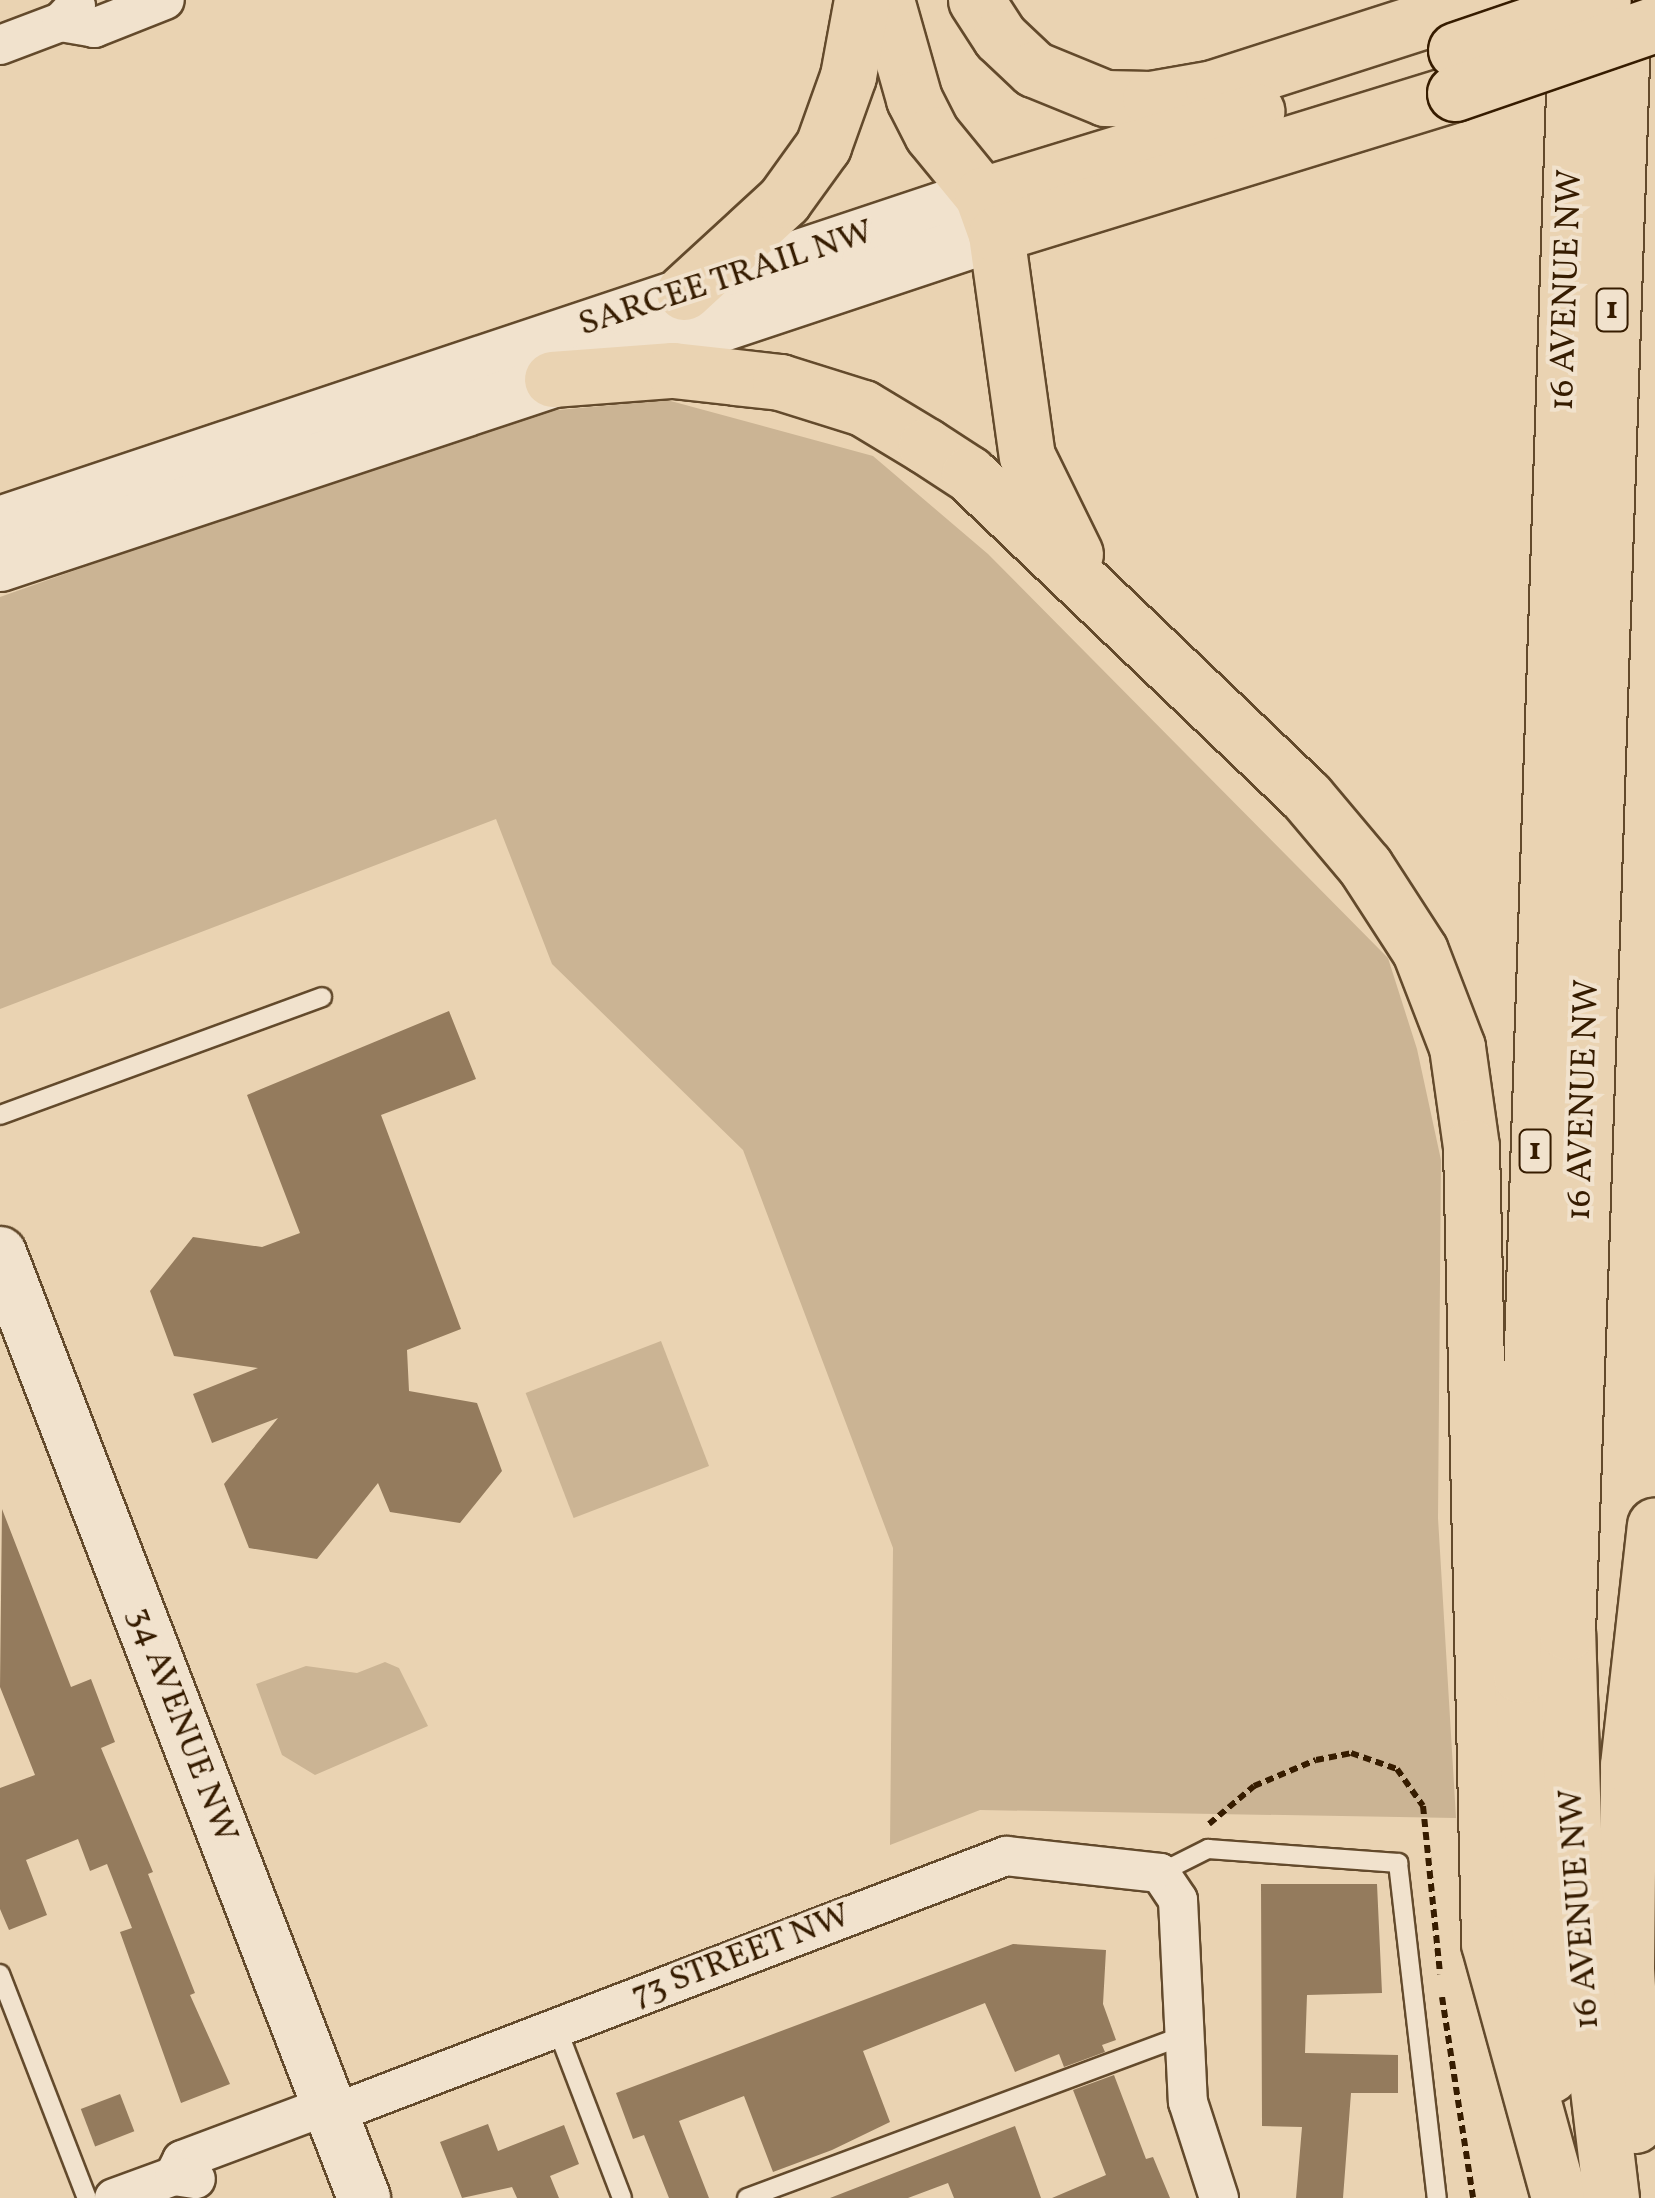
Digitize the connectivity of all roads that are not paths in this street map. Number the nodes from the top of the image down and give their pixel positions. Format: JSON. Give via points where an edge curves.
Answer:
{"nodes":[{"id":1,"x":166,"y":0,"type":"edge"},
{"id":2,"x":862,"y":0,"type":"edge"},
{"id":3,"x":886,"y":0,"type":"edge"},
{"id":4,"x":976,"y":0,"type":"edge"},
{"id":5,"x":1564,"y":0,"type":"edge"},
{"id":6,"x":1577,"y":0,"type":"edge"},
{"id":7,"x":1603,"y":0,"type":"edge"},
{"id":8,"x":1627,"y":0,"type":"edge"},
{"id":9,"x":72,"y":11,"type":"edge"},
{"id":10,"x":1655,"y":24,"type":"edge"},
{"id":11,"x":1464,"y":38,"type":"edge"},
{"id":12,"x":0,"y":45,"type":"edge"},
{"id":13,"x":1597,"y":94,"type":"junction"},
{"id":14,"x":989,"y":214,"type":"junction"},
{"id":15,"x":684,"y":292,"type":"junction"},
{"id":16,"x":552,"y":379,"type":"junction"},
{"id":17,"x":0,"y":522,"type":"edge"},
{"id":18,"x":0,"y":566,"type":"edge"},
{"id":19,"x":1206,"y":702,"type":"junction"},
{"id":20,"x":322,"y":997,"type":"dead end"},
{"id":21,"x":0,"y":1115,"type":"edge"},
{"id":22,"x":0,"y":1253,"type":"edge"},
{"id":23,"x":1655,"y":1526,"type":"edge"},
{"id":24,"x":1160,"y":1874,"type":"junction"},
{"id":25,"x":0,"y":1974,"type":"edge"},
{"id":26,"x":556,"y":2026,"type":"junction"},
{"id":27,"x":1181,"y":2038,"type":"junction"},
{"id":28,"x":332,"y":2114,"type":"junction"},
{"id":29,"x":87,"y":2198,"type":"edge"},
{"id":30,"x":114,"y":2198,"type":"edge"},
{"id":31,"x":364,"y":2198,"type":"edge"},
{"id":32,"x":622,"y":2198,"type":"edge"},
{"id":33,"x":747,"y":2198,"type":"edge"},
{"id":34,"x":1219,"y":2198,"type":"edge"},
{"id":35,"x":1437,"y":2198,"type":"edge"},
{"id":36,"x":1559,"y":2198,"type":"edge"},
{"id":37,"x":1611,"y":2198,"type":"edge"},
{"id":38,"x":1642,"y":2198,"type":"edge"}],
"edges":[{"from":1,"to":9,"type":"street","via":[[94,28]]},
{"from":2,"to":15,"type":"highway","via":[[848,76],[823,146],[784,200]]},
{"from":3,"to":14,"type":"highway","via":[[914,99]]},
{"from":4,"to":11,"type":"highway","via":[[1000,37],[1034,69],[1104,98],[1213,88]]},
{"from":5,"to":13,"type":"highway"},
{"from":6,"to":13,"type":"highway","name":"16 AVENUE NW","number":"1"},
{"from":7,"to":11,"type":"highway","bridge":true},
{"from":8,"to":13,"type":"highway"},
{"from":9,"to":12,"type":"street"},
{"from":10,"to":11,"type":"highway","bridge":true},
{"from":11,"to":14,"type":"highway","name":"SARCEE TRAIL NW"},
{"from":13,"to":36,"type":"highway","name":"16 AVENUE NW","number":"1","via":[[1522,1675]]},
{"from":13,"to":37,"type":"highway","name":"16 AVENUE NW","number":"1","via":[[1566,1632],[1575,1896]]},
{"from":14,"to":15,"type":"street","name":"SARCEE TRAIL NW"},
{"from":14,"to":16,"type":"street","name":"SARCEE TRAIL NW"},
{"from":14,"to":19,"type":"highway","via":[[1018,414],[1044,500],[1095,584]]},
{"from":15,"to":17,"type":"street","name":"SARCEE TRAIL NW"},
{"from":16,"to":18,"type":"street","name":"SARCEE TRAIL NW"},
{"from":16,"to":19,"type":"highway","via":[[727,374],[864,408],[969,474]]},
{"from":19,"to":36,"type":"highway","via":[[1306,796],[1365,866],[1420,951],[1456,1048],[1471,1146],[1489,1943]]},
{"from":20,"to":21,"type":"lane"},
{"from":22,"to":28,"type":"street","name":"34 AVENUE NW"},
{"from":23,"to":38,"type":"highway","via":[[1627,1804],[1628,2017]]},
{"from":24,"to":26,"type":"street","name":"73 STREET NW","via":[[1006,1856]]},
{"from":24,"to":27,"type":"street","via":[[1178,1900]]},
{"from":24,"to":35,"type":"lane","via":[[1208,1849],[1398,1863]]},
{"from":25,"to":29,"type":"lane"},
{"from":26,"to":28,"type":"street","name":"73 STREET NW"},
{"from":26,"to":32,"type":"lane"},
{"from":27,"to":33,"type":"lane"},
{"from":27,"to":34,"type":"street","via":[[1188,2102]]},
{"from":28,"to":30,"type":"street","name":"73 STREET NW","via":[[308,2113],[182,2160],[174,2176]]},
{"from":28,"to":31,"type":"street","name":"34 AVENUE NW"}]}
